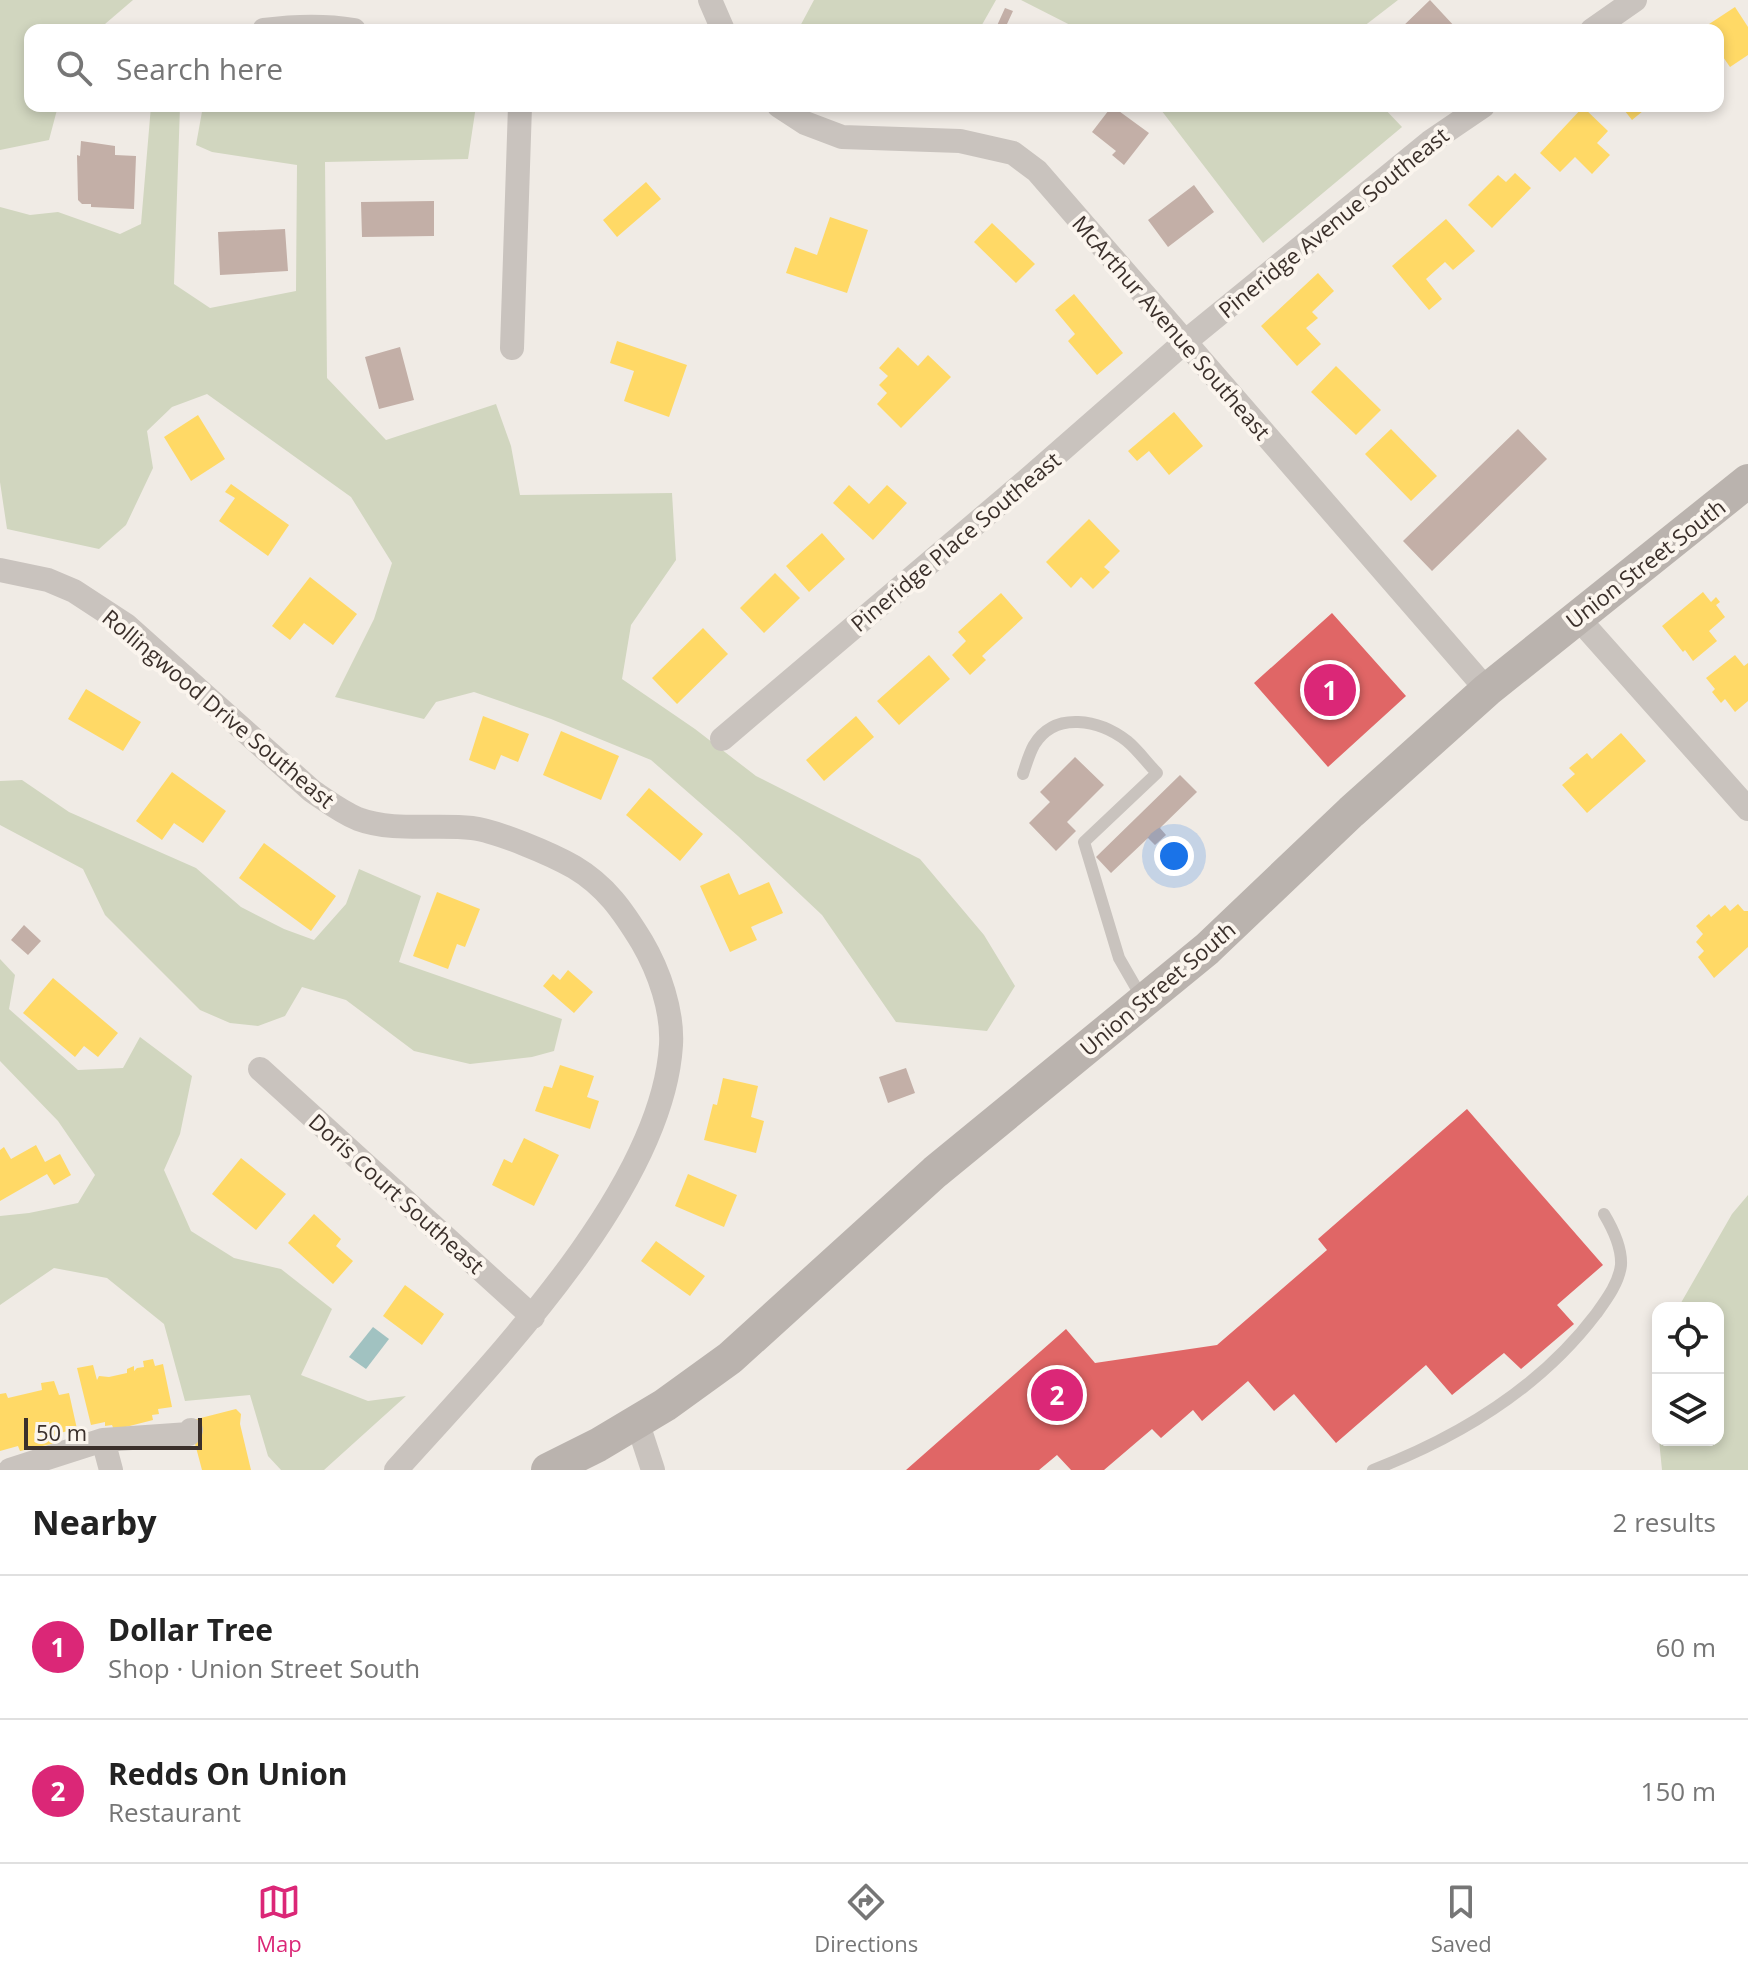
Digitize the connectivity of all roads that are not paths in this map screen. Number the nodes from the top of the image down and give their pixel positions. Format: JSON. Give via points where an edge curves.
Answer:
{"nodes":[{"id":1,"x":710,"y":0,"type":"edge"},
{"id":2,"x":1635,"y":0,"type":"edge"},
{"id":3,"x":720,"y":24,"type":"edge"},
{"id":4,"x":1601,"y":24,"type":"edge"},
{"id":5,"x":520,"y":112,"type":"edge"},
{"id":6,"x":788,"y":112,"type":"edge"},
{"id":7,"x":1474,"y":112,"type":"edge"},
{"id":8,"x":1186,"y":341,"type":"junction"},
{"id":9,"x":512,"y":348,"type":"dead end"},
{"id":10,"x":1748,"y":481,"type":"edge"},
{"id":11,"x":0,"y":570,"type":"edge"},
{"id":12,"x":1577,"y":617,"type":"junction"},
{"id":13,"x":1487,"y":690,"type":"junction"},
{"id":14,"x":722,"y":739,"type":"dead end"},
{"id":15,"x":1023,"y":774,"type":"dead end"},
{"id":16,"x":1748,"y":809,"type":"edge"},
{"id":17,"x":1144,"y":1001,"type":"junction"},
{"id":18,"x":260,"y":1069,"type":"dead end"},
{"id":19,"x":1604,"y":1214,"type":"dead end"},
{"id":20,"x":533,"y":1317,"type":"junction"},
{"id":21,"x":637,"y":1421,"type":"junction"},
{"id":22,"x":191,"y":1430,"type":"dead end"},
{"id":23,"x":103,"y":1440,"type":"junction"},
{"id":24,"x":565,"y":1466,"type":"edge"},
{"id":25,"x":10,"y":1470,"type":"edge"},
{"id":26,"x":111,"y":1470,"type":"edge"},
{"id":27,"x":396,"y":1470,"type":"edge"},
{"id":28,"x":653,"y":1470,"type":"edge"},
{"id":29,"x":1373,"y":1470,"type":"edge"}],
"edges":[{"from":1,"to":3,"type":"street"},
{"from":2,"to":4,"type":"street"},
{"from":5,"to":9,"type":"street"},
{"from":6,"to":8,"type":"street","name":"McArthur Avenue Southeast","via":[[842,137],[960,141],[1013,153],[1037,171]]},
{"from":7,"to":8,"type":"street","name":"Pineridge Avenue Southeast"},
{"from":8,"to":13,"type":"street","name":"McArthur Avenue Southeast"},
{"from":8,"to":14,"type":"street","name":"Pineridge Place Southeast"},
{"from":10,"to":12,"type":"main road","name":"Union Street South"},
{"from":11,"to":20,"type":"street","name":"Rollingwood Drive Southeast","via":[[74,591],[126,625],[338,810],[384,824],[475,829],[500,836],[594,880],[633,923],[651,957],[669,1015],[665,1085],[633,1165],[608,1210]]},
{"from":12,"to":13,"type":"main road","name":"Union Street South"},
{"from":12,"to":16,"type":"street"},
{"from":13,"to":17,"type":"main road","name":"Union Street South"},
{"from":15,"to":17,"type":"lane","via":[[1035,743],[1055,726],[1071,721],[1098,724],[1127,742],[1157,773],[1084,842],[1119,958]]},
{"from":17,"to":21,"type":"main road","name":"Union Street South","via":[[935,1172],[730,1358]]},
{"from":18,"to":20,"type":"street","name":"Doris Court Southeast"},
{"from":19,"to":29,"type":"lane","via":[[1616,1235],[1621,1266],[1611,1294],[1575,1342],[1528,1387],[1476,1421]]},
{"from":20,"to":27,"type":"street","name":"Rollingwood Drive Southeast"},
{"from":21,"to":24,"type":"main road","name":"Union Street South"},
{"from":21,"to":28,"type":"street"},
{"from":22,"to":23,"type":"street"},
{"from":23,"to":25,"type":"street"},
{"from":23,"to":26,"type":"street"}]}
